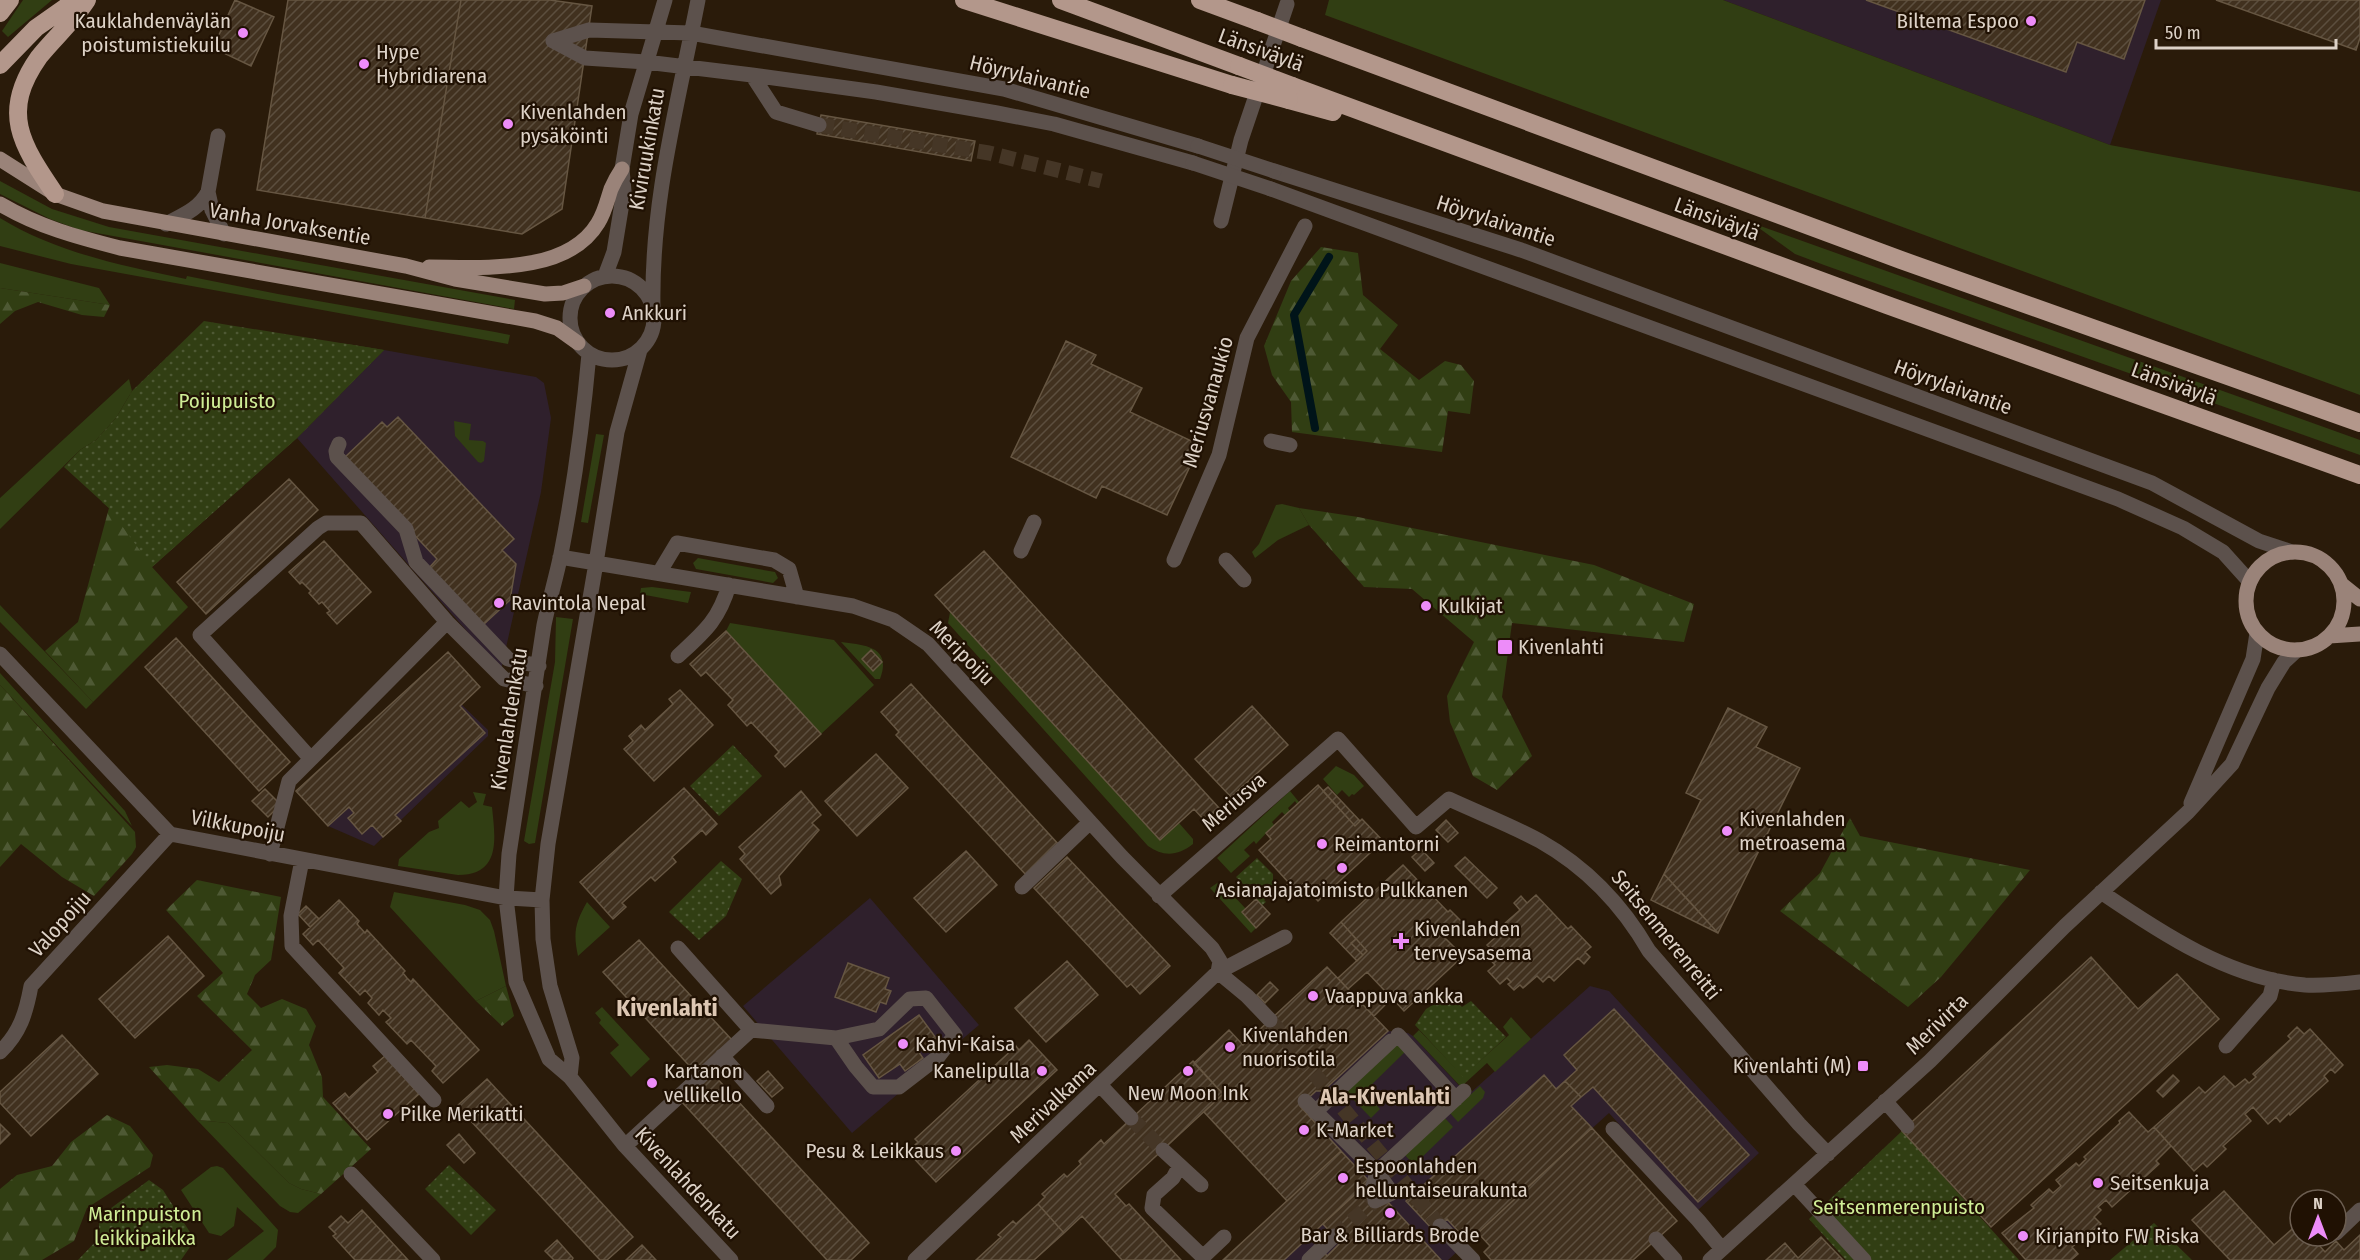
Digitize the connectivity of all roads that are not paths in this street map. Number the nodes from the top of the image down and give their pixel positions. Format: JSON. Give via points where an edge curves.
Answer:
{"nodes":[{"id":1,"x":10,"y":0,"type":"edge"},
{"id":2,"x":76,"y":0,"type":"edge"},
{"id":3,"x":87,"y":0,"type":"edge"},
{"id":4,"x":665,"y":0,"type":"edge"},
{"id":5,"x":698,"y":0,"type":"edge"},
{"id":6,"x":964,"y":0,"type":"edge"},
{"id":7,"x":1061,"y":0,"type":"edge"},
{"id":8,"x":1200,"y":0,"type":"edge"},
{"id":9,"x":1287,"y":4,"type":"dead end"},
{"id":10,"x":0,"y":13,"type":"edge"},
{"id":11,"x":655,"y":32,"type":"junction"},
{"id":12,"x":691,"y":33,"type":"junction"},
{"id":13,"x":646,"y":62,"type":"junction"},
{"id":14,"x":0,"y":65,"type":"edge"},
{"id":15,"x":684,"y":68,"type":"junction"},
{"id":16,"x":752,"y":75,"type":"junction"},
{"id":17,"x":1291,"y":93,"type":"junction"},
{"id":18,"x":819,"y":125,"type":"tunnel mouth"},
{"id":19,"x":218,"y":136,"type":"dead end"},
{"id":20,"x":0,"y":159,"type":"edge"},
{"id":21,"x":621,"y":169,"type":"junction"},
{"id":22,"x":208,"y":192,"type":"junction"},
{"id":23,"x":55,"y":194,"type":"junction"},
{"id":24,"x":0,"y":204,"type":"edge"},
{"id":25,"x":1221,"y":221,"type":"dead end"},
{"id":26,"x":166,"y":224,"type":"junction"},
{"id":27,"x":1305,"y":226,"type":"dead end"},
{"id":28,"x":224,"y":234,"type":"junction"},
{"id":29,"x":406,"y":266,"type":"junction"},
{"id":30,"x":605,"y":276,"type":"junction"},
{"id":31,"x":584,"y":286,"type":"junction"},
{"id":32,"x":653,"y":307,"type":"junction"},
{"id":33,"x":584,"y":348,"type":"junction"},
{"id":34,"x":640,"y":350,"type":"junction"},
{"id":35,"x":2360,"y":423,"type":"edge"},
{"id":36,"x":1271,"y":441,"type":"dead end"},
{"id":37,"x":339,"y":444,"type":"dead end"},
{"id":38,"x":1290,"y":445,"type":"dead end"},
{"id":39,"x":2360,"y":475,"type":"edge"},
{"id":40,"x":1034,"y":522,"type":"dead end"},
{"id":41,"x":1021,"y":551,"type":"dead end"},
{"id":42,"x":2292,"y":552,"type":"junction"},
{"id":43,"x":560,"y":557,"type":"junction"},
{"id":44,"x":1174,"y":560,"type":"dead end"},
{"id":45,"x":1226,"y":560,"type":"dead end"},
{"id":46,"x":596,"y":563,"type":"junction"},
{"id":47,"x":659,"y":573,"type":"junction"},
{"id":48,"x":1244,"y":580,"type":"dead end"},
{"id":49,"x":2250,"y":582,"type":"junction"},
{"id":50,"x":2341,"y":584,"type":"junction"},
{"id":51,"x":729,"y":585,"type":"junction"},
{"id":52,"x":797,"y":597,"type":"junction"},
{"id":53,"x":2360,"y":599,"type":"edge"},
{"id":54,"x":447,"y":622,"type":"junction"},
{"id":55,"x":2257,"y":633,"type":"junction"},
{"id":56,"x":2360,"y":634,"type":"edge"},
{"id":57,"x":2329,"y":636,"type":"junction"},
{"id":58,"x":2298,"y":650,"type":"junction"},
{"id":59,"x":0,"y":654,"type":"edge"},
{"id":60,"x":678,"y":656,"type":"dead end"},
{"id":61,"x":539,"y":666,"type":"junction"},
{"id":62,"x":536,"y":686,"type":"junction"},
{"id":63,"x":1338,"y":740,"type":"joint"},
{"id":64,"x":310,"y":759,"type":"junction"},
{"id":65,"x":2188,"y":812,"type":"junction"},
{"id":66,"x":1090,"y":822,"type":"junction"},
{"id":67,"x":170,"y":834,"type":"junction"},
{"id":68,"x":270,"y":854,"type":"junction"},
{"id":69,"x":302,"y":860,"type":"junction"},
{"id":70,"x":1022,"y":887,"type":"dead end"},
{"id":71,"x":2101,"y":892,"type":"junction"},
{"id":72,"x":1159,"y":896,"type":"junction"},
{"id":73,"x":506,"y":898,"type":"junction"},
{"id":74,"x":542,"y":900,"type":"junction"},
{"id":75,"x":1285,"y":937,"type":"dead end"},
{"id":76,"x":678,"y":948,"type":"dead end"},
{"id":77,"x":1218,"y":972,"type":"junction"},
{"id":78,"x":2274,"y":980,"type":"junction"},
{"id":79,"x":2360,"y":982,"type":"edge"},
{"id":80,"x":1270,"y":1020,"type":"tunnel mouth"},
{"id":81,"x":751,"y":1030,"type":"junction"},
{"id":82,"x":836,"y":1038,"type":"junction"},
{"id":83,"x":2226,"y":1046,"type":"dead end"},
{"id":84,"x":0,"y":1052,"type":"edge"},
{"id":85,"x":722,"y":1056,"type":"junction"},
{"id":86,"x":570,"y":1077,"type":"junction"},
{"id":87,"x":1101,"y":1086,"type":"junction"},
{"id":88,"x":434,"y":1100,"type":"dead end"},
{"id":89,"x":1885,"y":1101,"type":"junction"},
{"id":90,"x":767,"y":1106,"type":"dead end"},
{"id":91,"x":1131,"y":1118,"type":"tunnel mouth"},
{"id":92,"x":1907,"y":1126,"type":"dead end"},
{"id":93,"x":1613,"y":1129,"type":"dead end"},
{"id":94,"x":624,"y":1146,"type":"junction"},
{"id":95,"x":1162,"y":1150,"type":"tunnel mouth"},
{"id":96,"x":1828,"y":1154,"type":"junction"},
{"id":97,"x":1179,"y":1167,"type":"junction"},
{"id":98,"x":1377,"y":1172,"type":"junction"},
{"id":99,"x":351,"y":1174,"type":"dead end"},
{"id":100,"x":1794,"y":1184,"type":"junction"},
{"id":101,"x":1202,"y":1185,"type":"dead end"},
{"id":102,"x":2360,"y":1210,"type":"edge"},
{"id":103,"x":2348,"y":1222,"type":"edge"},
{"id":104,"x":1440,"y":1226,"type":"tunnel mouth"},
{"id":105,"x":1334,"y":1236,"type":"tunnel mouth"},
{"id":106,"x":1224,"y":1237,"type":"dead end"},
{"id":107,"x":1656,"y":1239,"type":"dead end"},
{"id":108,"x":1722,"y":1249,"type":"junction"},
{"id":109,"x":433,"y":1260,"type":"edge"},
{"id":110,"x":732,"y":1260,"type":"edge"},
{"id":111,"x":915,"y":1260,"type":"edge"},
{"id":112,"x":1309,"y":1260,"type":"edge"},
{"id":113,"x":1473,"y":1260,"type":"edge"},
{"id":114,"x":1675,"y":1260,"type":"edge"},
{"id":115,"x":1710,"y":1260,"type":"edge"},
{"id":116,"x":1864,"y":1260,"type":"edge"}],
"edges":[{"from":1,"to":10,"type":"highway"},
{"from":2,"to":14,"type":"highway","via":[[36,28]]},
{"from":3,"to":23,"type":"highway","via":[[39,58],[16,104],[20,135]]},
{"from":4,"to":11,"type":"street","name":"Kiviruukinkatu"},
{"from":5,"to":12,"type":"street","name":"Kiviruukinkatu"},
{"from":6,"to":17,"type":"highway","bridge":true,"via":[[1232,85]]},
{"from":7,"to":17,"type":"highway","name":"Länsiväylä","bridge":true,"via":[[1239,66]]},
{"from":8,"to":35,"type":"highway","name":"Länsiväylä","bridge":true,"via":[[1901,260]]},
{"from":9,"to":25,"type":"street","via":[[1241,140]]},
{"from":11,"to":12,"type":"street","name":"Höyrylaivantie"},
{"from":11,"to":13,"type":"street","name":"Kiviruukinkatu"},
{"from":11,"to":13,"type":"street","name":"Höyrylaivantie","via":[[589,30],[553,42],[585,58]]},
{"from":12,"to":15,"type":"street","name":"Kiviruukinkatu"},
{"from":12,"to":42,"type":"street","name":"Höyrylaivantie","bridge":true,"via":[[1004,89],[1521,250],[2152,483],[2259,541]]},
{"from":13,"to":15,"type":"street","name":"Höyrylaivantie"},
{"from":13,"to":21,"type":"street","name":"Kiviruukinkatu"},
{"from":15,"to":16,"type":"street","name":"Höyrylaivantie"},
{"from":15,"to":32,"type":"street","name":"Kiviruukinkatu","via":[[655,228]]},
{"from":16,"to":18,"type":"street","via":[[776,112]]},
{"from":16,"to":49,"type":"street","name":"Höyrylaivantie","bridge":true,"via":[[876,92],[1054,124],[1271,189],[2118,499],[2183,528],[2223,552]]},
{"from":17,"to":39,"type":"highway","name":"Länsiväylä","via":[[1448,143]]},
{"from":19,"to":22,"type":"street"},
{"from":20,"to":23,"type":"main road","name":"Vanha Jorvaksentie"},
{"from":21,"to":29,"type":"main road","via":[[599,222],[578,246],[561,255],[508,266]]},
{"from":21,"to":30,"type":"street","name":"Kiviruukinkatu","via":[[624,191],[614,252]]},
{"from":22,"to":26,"type":"street","via":[[193,210]]},
{"from":22,"to":28,"type":"street"},
{"from":23,"to":26,"type":"main road","name":"Vanha Jorvaksentie","via":[[103,211]]},
{"from":24,"to":33,"type":"main road","via":[[58,232],[120,248],[535,321],[557,327]]},
{"from":26,"to":28,"type":"main road","name":"Vanha Jorvaksentie"},
{"from":27,"to":44,"type":"street","name":"Meriusvanaukio","via":[[1247,338],[1220,455]]},
{"from":28,"to":29,"type":"main road","name":"Vanha Jorvaksentie"},
{"from":29,"to":31,"type":"main road","name":"Vanha Jorvaksentie","via":[[544,294]]},
{"from":30,"to":31,"type":"street"},
{"from":30,"to":32,"type":"street","via":[[621,276],[635,282],[647,293]]},
{"from":31,"to":33,"type":"street","via":[[575,297],[570,323]]},
{"from":32,"to":34,"type":"street","via":[[650,338]]},
{"from":33,"to":34,"type":"street","via":[[611,360],[621,360]]},
{"from":33,"to":43,"type":"street","name":"Kivenlahdenkatu","via":[[581,436]]},
{"from":34,"to":46,"type":"street","via":[[619,418]]},
{"from":36,"to":38,"type":"street"},
{"from":37,"to":61,"type":"street","via":[[337,458],[406,529],[416,562],[508,659]]},
{"from":40,"to":41,"type":"street"},
{"from":42,"to":49,"type":"main road","via":[[2275,556],[2260,567]]},
{"from":42,"to":50,"type":"main road","via":[[2322,560]]},
{"from":43,"to":46,"type":"street","name":"Meripoiju"},
{"from":43,"to":61,"type":"street","name":"Kivenlahdenkatu"},
{"from":45,"to":48,"type":"street"},
{"from":46,"to":47,"type":"street","name":"Meripoiju"},
{"from":46,"to":74,"type":"street"},
{"from":47,"to":51,"type":"street","name":"Meripoiju"},
{"from":47,"to":52,"type":"street","via":[[677,543],[774,560],[789,569]]},
{"from":49,"to":55,"type":"main road","via":[[2246,599],[2248,617]]},
{"from":50,"to":53,"type":"main road"},
{"from":50,"to":57,"type":"main road","via":[[2343,612]]},
{"from":51,"to":52,"type":"street","name":"Meripoiju"},
{"from":51,"to":60,"type":"street","via":[[719,614]]},
{"from":52,"to":66,"type":"street","name":"Meripoiju","via":[[873,611],[914,634],[954,672]]},
{"from":54,"to":62,"type":"street","via":[[504,679]]},
{"from":54,"to":64,"type":"street"},
{"from":54,"to":64,"type":"street","via":[[361,523],[326,523],[200,635]]},
{"from":55,"to":58,"type":"main road","via":[[2282,648]]},
{"from":55,"to":65,"type":"street","name":"Merivirta","via":[[2253,659]]},
{"from":56,"to":57,"type":"main road"},
{"from":57,"to":58,"type":"main road"},
{"from":58,"to":65,"type":"street","name":"Merivirta","via":[[2284,662],[2268,688],[2232,764]]},
{"from":59,"to":67,"type":"street","name":"Vilkkupoiju"},
{"from":61,"to":62,"type":"street","name":"Kivenlahdenkatu"},
{"from":62,"to":73,"type":"street","name":"Kivenlahdenkatu","via":[[509,854]]},
{"from":63,"to":72,"type":"street","name":"Meriusva"},
{"from":63,"to":96,"type":"street","name":"Seitsenmerenreitti","via":[[1416,827],[1449,799],[1541,841],[1589,875],[1632,921],[1649,951]]},
{"from":64,"to":68,"type":"street","via":[[289,781]]},
{"from":65,"to":71,"type":"street","name":"Merivirta"},
{"from":66,"to":70,"type":"street"},
{"from":66,"to":72,"type":"street","name":"Meripoiju"},
{"from":67,"to":68,"type":"street","name":"Vilkkupoiju"},
{"from":67,"to":84,"type":"street","name":"Valopoiju","via":[[31,986],[26,1016],[13,1040]]},
{"from":68,"to":69,"type":"street","name":"Vilkkupoiju"},
{"from":69,"to":73,"type":"street","name":"Vilkkupoiju"},
{"from":69,"to":88,"type":"street","via":[[291,916],[292,946]]},
{"from":71,"to":78,"type":"street","via":[[2188,947]]},
{"from":71,"to":89,"type":"street","name":"Merivirta"},
{"from":72,"to":77,"type":"street","name":"Meripoiju","via":[[1212,948],[1220,961]]},
{"from":73,"to":74,"type":"street","name":"Vilkkupoiju"},
{"from":73,"to":86,"type":"street","name":"Kivenlahdenkatu","via":[[516,982],[549,1059]]},
{"from":74,"to":86,"type":"street","via":[[550,986],[572,1058]]},
{"from":75,"to":77,"type":"street","name":"Merivalkama"},
{"from":76,"to":81,"type":"street"},
{"from":77,"to":80,"type":"street"},
{"from":77,"to":87,"type":"street","name":"Merivalkama"},
{"from":78,"to":79,"type":"street","via":[[2306,985]]},
{"from":78,"to":83,"type":"street","via":[[2270,996]]},
{"from":81,"to":82,"type":"street"},
{"from":81,"to":85,"type":"street"},
{"from":82,"to":82,"type":"street","via":[[873,1087],[899,1087],[938,1057],[955,1035],[926,999],[910,999],[879,1029]]},
{"from":85,"to":90,"type":"street"},
{"from":85,"to":94,"type":"street"},
{"from":86,"to":94,"type":"street","name":"Kivenlahdenkatu"},
{"from":87,"to":91,"type":"street"},
{"from":87,"to":111,"type":"street","name":"Merivalkama"},
{"from":89,"to":92,"type":"street"},
{"from":89,"to":96,"type":"street","name":"Merivirta"},
{"from":93,"to":108,"type":"street"},
{"from":94,"to":110,"type":"street","name":"Kivenlahdenkatu"},
{"from":95,"to":97,"type":"street"},
{"from":96,"to":100,"type":"street","name":"Merivirta"},
{"from":97,"to":101,"type":"street"},
{"from":97,"to":106,"type":"street","via":[[1154,1195],[1152,1208],[1203,1257]]},
{"from":98,"to":98,"type":"street","via":[[1373,1186],[1375,1201],[1392,1193]]},
{"from":98,"to":98,"type":"street","via":[[1460,1095],[1394,1038],[1310,1107]]},
{"from":99,"to":109,"type":"street"},
{"from":100,"to":108,"type":"street","name":"Merivirta"},
{"from":100,"to":116,"type":"street"},
{"from":102,"to":103,"type":"street"},
{"from":104,"to":113,"type":"street"},
{"from":105,"to":112,"type":"street"},
{"from":107,"to":114,"type":"street"},
{"from":108,"to":115,"type":"street","name":"Merivirta"}]}
